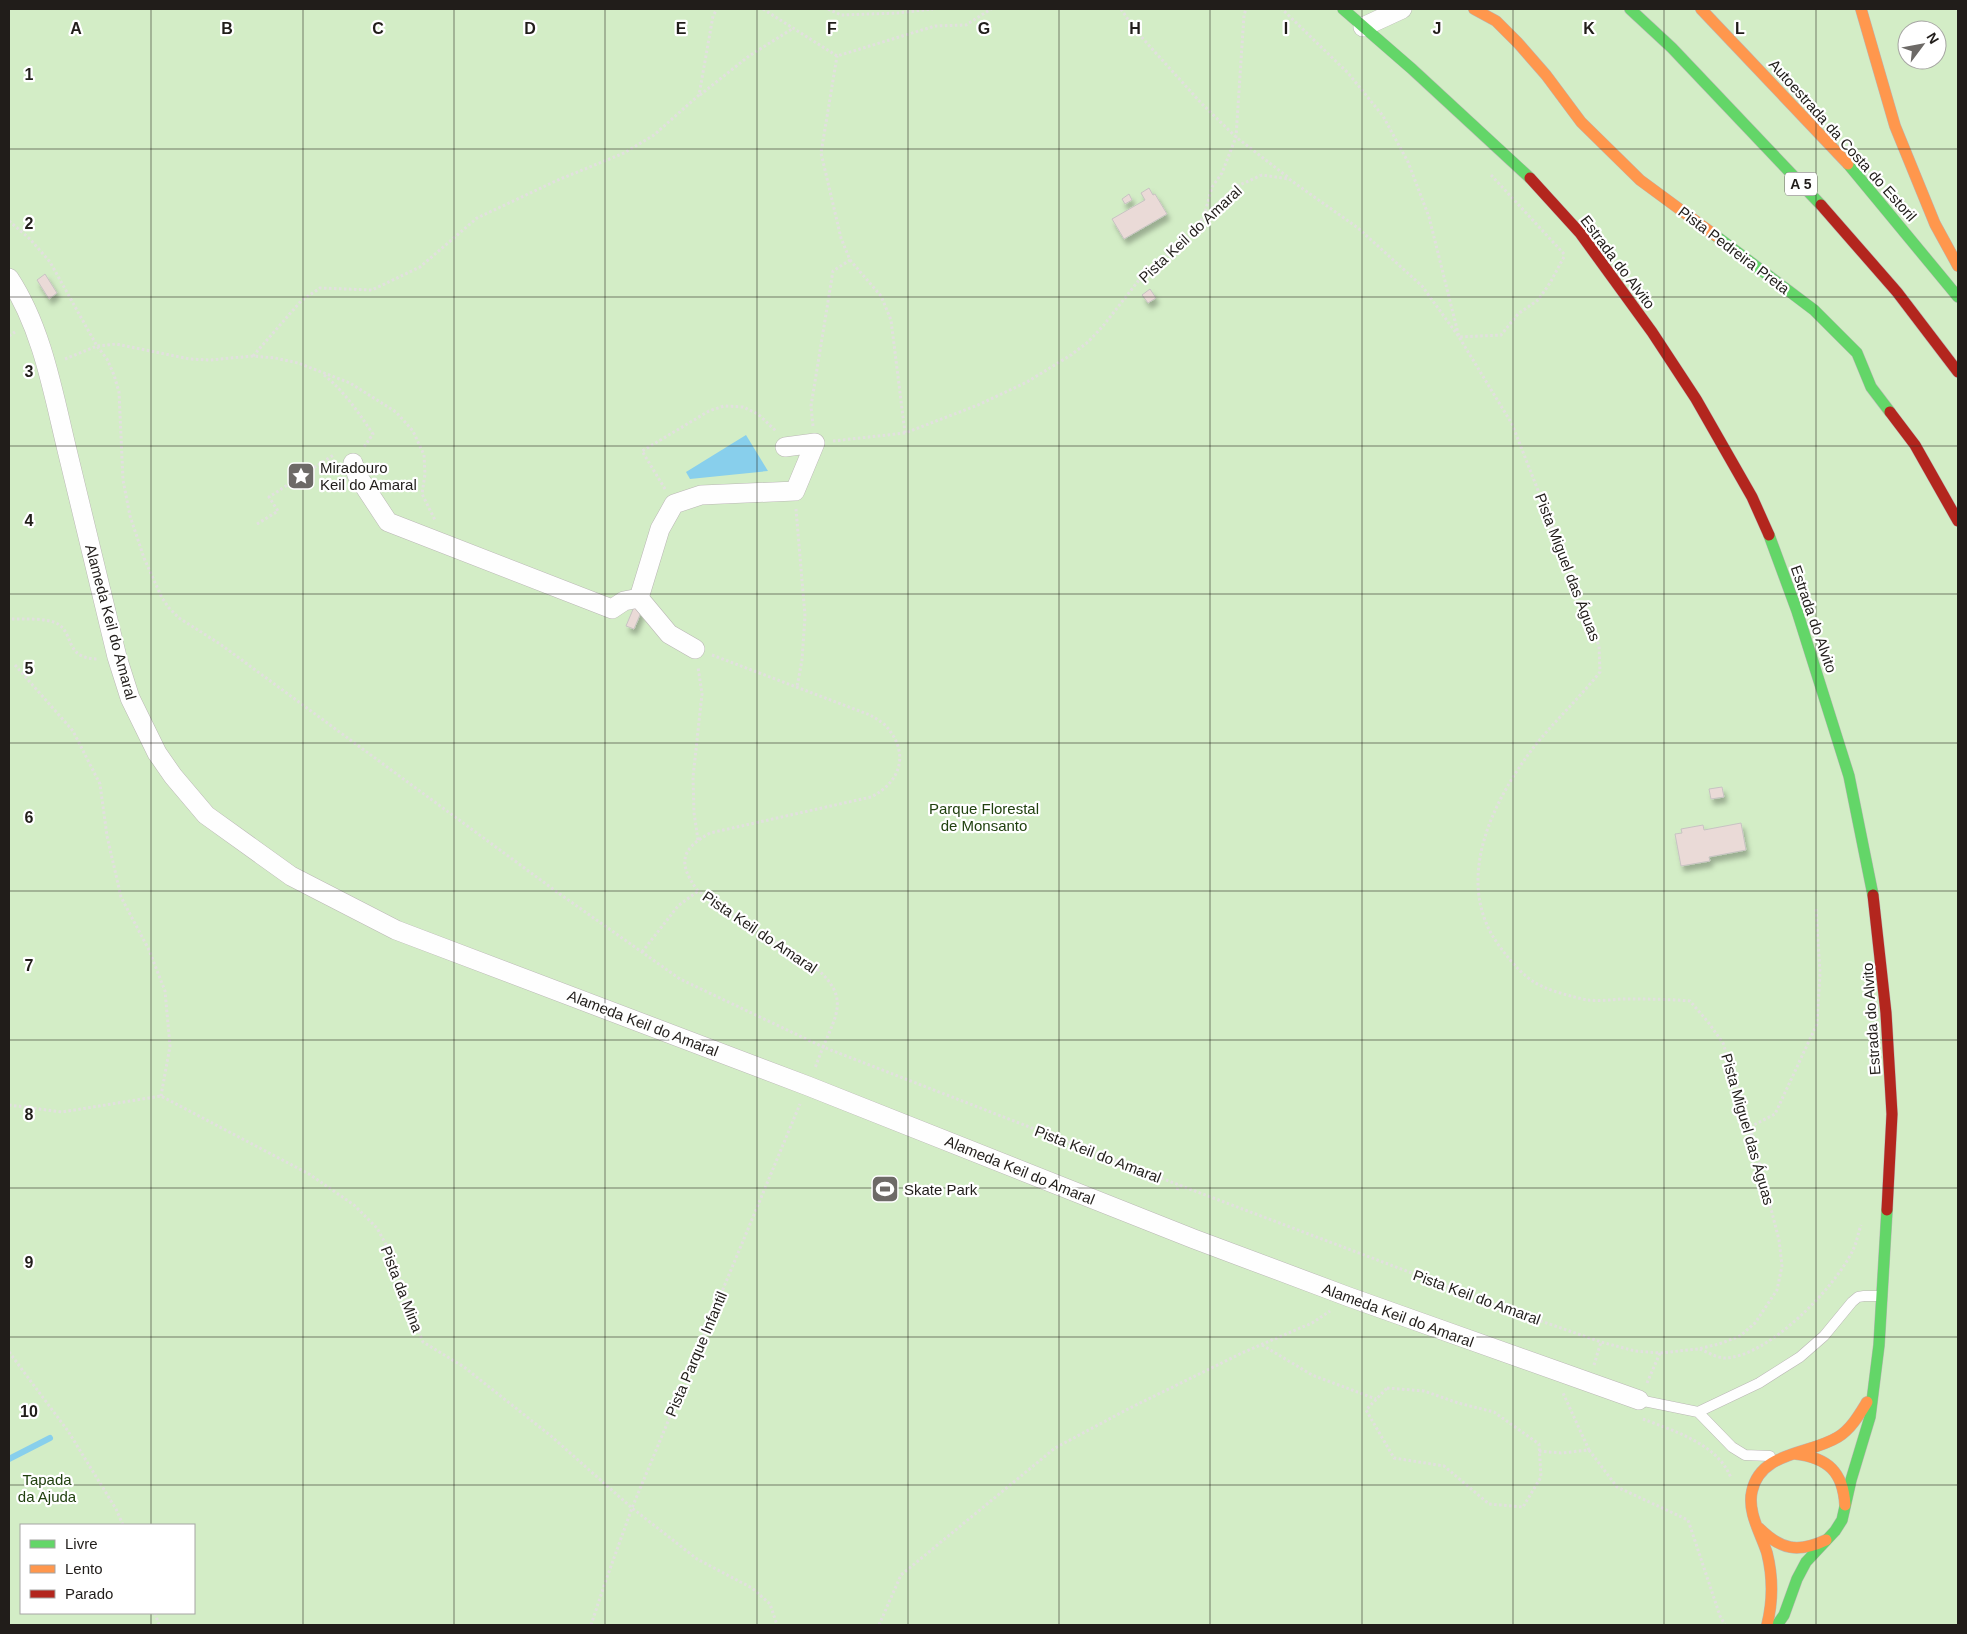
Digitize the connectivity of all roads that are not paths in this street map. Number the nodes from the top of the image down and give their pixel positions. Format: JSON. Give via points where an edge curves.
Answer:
{"nodes":[{"id":1,"x":1342,"y":9,"type":"edge"},
{"id":2,"x":1402,"y":9,"type":"edge"},
{"id":3,"x":1474,"y":9,"type":"edge"},
{"id":4,"x":1630,"y":9,"type":"edge"},
{"id":5,"x":1701,"y":9,"type":"edge"},
{"id":6,"x":1861,"y":9,"type":"edge"},
{"id":7,"x":1363,"y":27,"type":"junction"},
{"id":8,"x":1958,"y":266,"type":"edge"},
{"id":9,"x":9,"y":278,"type":"edge"},
{"id":10,"x":1958,"y":296,"type":"edge"},
{"id":11,"x":1958,"y":372,"type":"edge"},
{"id":12,"x":785,"y":447,"type":"road end"},
{"id":13,"x":353,"y":463,"type":"dead end"},
{"id":14,"x":1958,"y":521,"type":"edge"},
{"id":15,"x":639,"y":598,"type":"junction"},
{"id":16,"x":695,"y":649,"type":"road end"},
{"id":17,"x":1882,"y":1296,"type":"junction"},
{"id":18,"x":1874,"y":1390,"type":"junction"},
{"id":19,"x":1640,"y":1409,"type":"joint"},
{"id":20,"x":1698,"y":1412,"type":"junction"},
{"id":21,"x":1796,"y":1454,"type":"junction"},
{"id":22,"x":1784,"y":1456,"type":"junction"},
{"id":23,"x":1845,"y":1509,"type":"junction"},
{"id":24,"x":1759,"y":1528,"type":"junction"},
{"id":25,"x":1826,"y":1540,"type":"junction"},
{"id":26,"x":1767,"y":1625,"type":"edge"},
{"id":27,"x":1777,"y":1625,"type":"edge"}],
"edges":[{"from":1,"to":7,"type":"main road","name":"Estrada do Alvito"},
{"from":2,"to":7,"type":"street"},
{"from":3,"to":14,"type":"main road","name":"Pista Pedreira Preta","via":[[1496,21],[1518,43],[1581,122],[1640,180],[1814,310],[1857,353],[1871,387],[1915,446]]},
{"from":4,"to":11,"type":"main road","number":"A 5","via":[[1672,48],[1818,201],[1896,292]]},
{"from":5,"to":10,"type":"main road","name":"Autoestrada da Costa do Estoril","via":[[1850,166]]},
{"from":6,"to":8,"type":"main road","via":[[1895,126],[1935,224]]},
{"from":7,"to":17,"type":"main road","name":"Estrada do Alvito","via":[[1522,169],[1580,233],[1618,283],[1696,399],[1752,497],[1767,530],[1797,611],[1849,776],[1875,908],[1892,1114]]},
{"from":9,"to":19,"type":"street","name":"Alameda Keil do Amaral","via":[[32,320],[117,657],[142,726],[173,776],[206,815],[291,876],[396,930],[808,1086],[1194,1239],[1552,1370]]},
{"from":12,"to":15,"type":"street","via":[[815,443],[795,490],[701,495],[674,504],[660,529]]},
{"from":13,"to":15,"type":"street","via":[[357,475],[388,522],[612,609],[624,601]]},
{"from":15,"to":16,"type":"street","via":[[669,634]]},
{"from":17,"to":18,"type":"main road","name":"Estrada do Alvito"},
{"from":17,"to":20,"type":"lane","via":[[1858,1298],[1800,1358],[1759,1383]]},
{"from":18,"to":21,"type":"main road","name":"Estrada do Alvito","via":[[1845,1432]]},
{"from":18,"to":23,"type":"main road","name":"Estrada do Alvito","via":[[1870,1417],[1850,1480]]},
{"from":19,"to":20,"type":"lane"},
{"from":20,"to":22,"type":"lane","via":[[1732,1447],[1745,1455]]},
{"from":21,"to":22,"type":"main road","name":"Estrada do Alvito"},
{"from":21,"to":23,"type":"main road","name":"Estrada do Alvito","via":[[1808,1455],[1829,1465],[1837,1474],[1845,1496]]},
{"from":22,"to":24,"type":"main road","name":"Estrada do Alvito","via":[[1763,1469],[1756,1479],[1751,1504]]},
{"from":23,"to":25,"type":"main road","name":"Estrada do Alvito","via":[[1842,1520]]},
{"from":24,"to":25,"type":"main road","name":"Estrada do Alvito","via":[[1767,1537],[1790,1548],[1803,1549]]},
{"from":24,"to":26,"type":"main road","name":"Estrada do Alvito","via":[[1771,1577]]},
{"from":25,"to":27,"type":"main road","name":"Estrada do Alvito","via":[[1806,1562]]}]}
